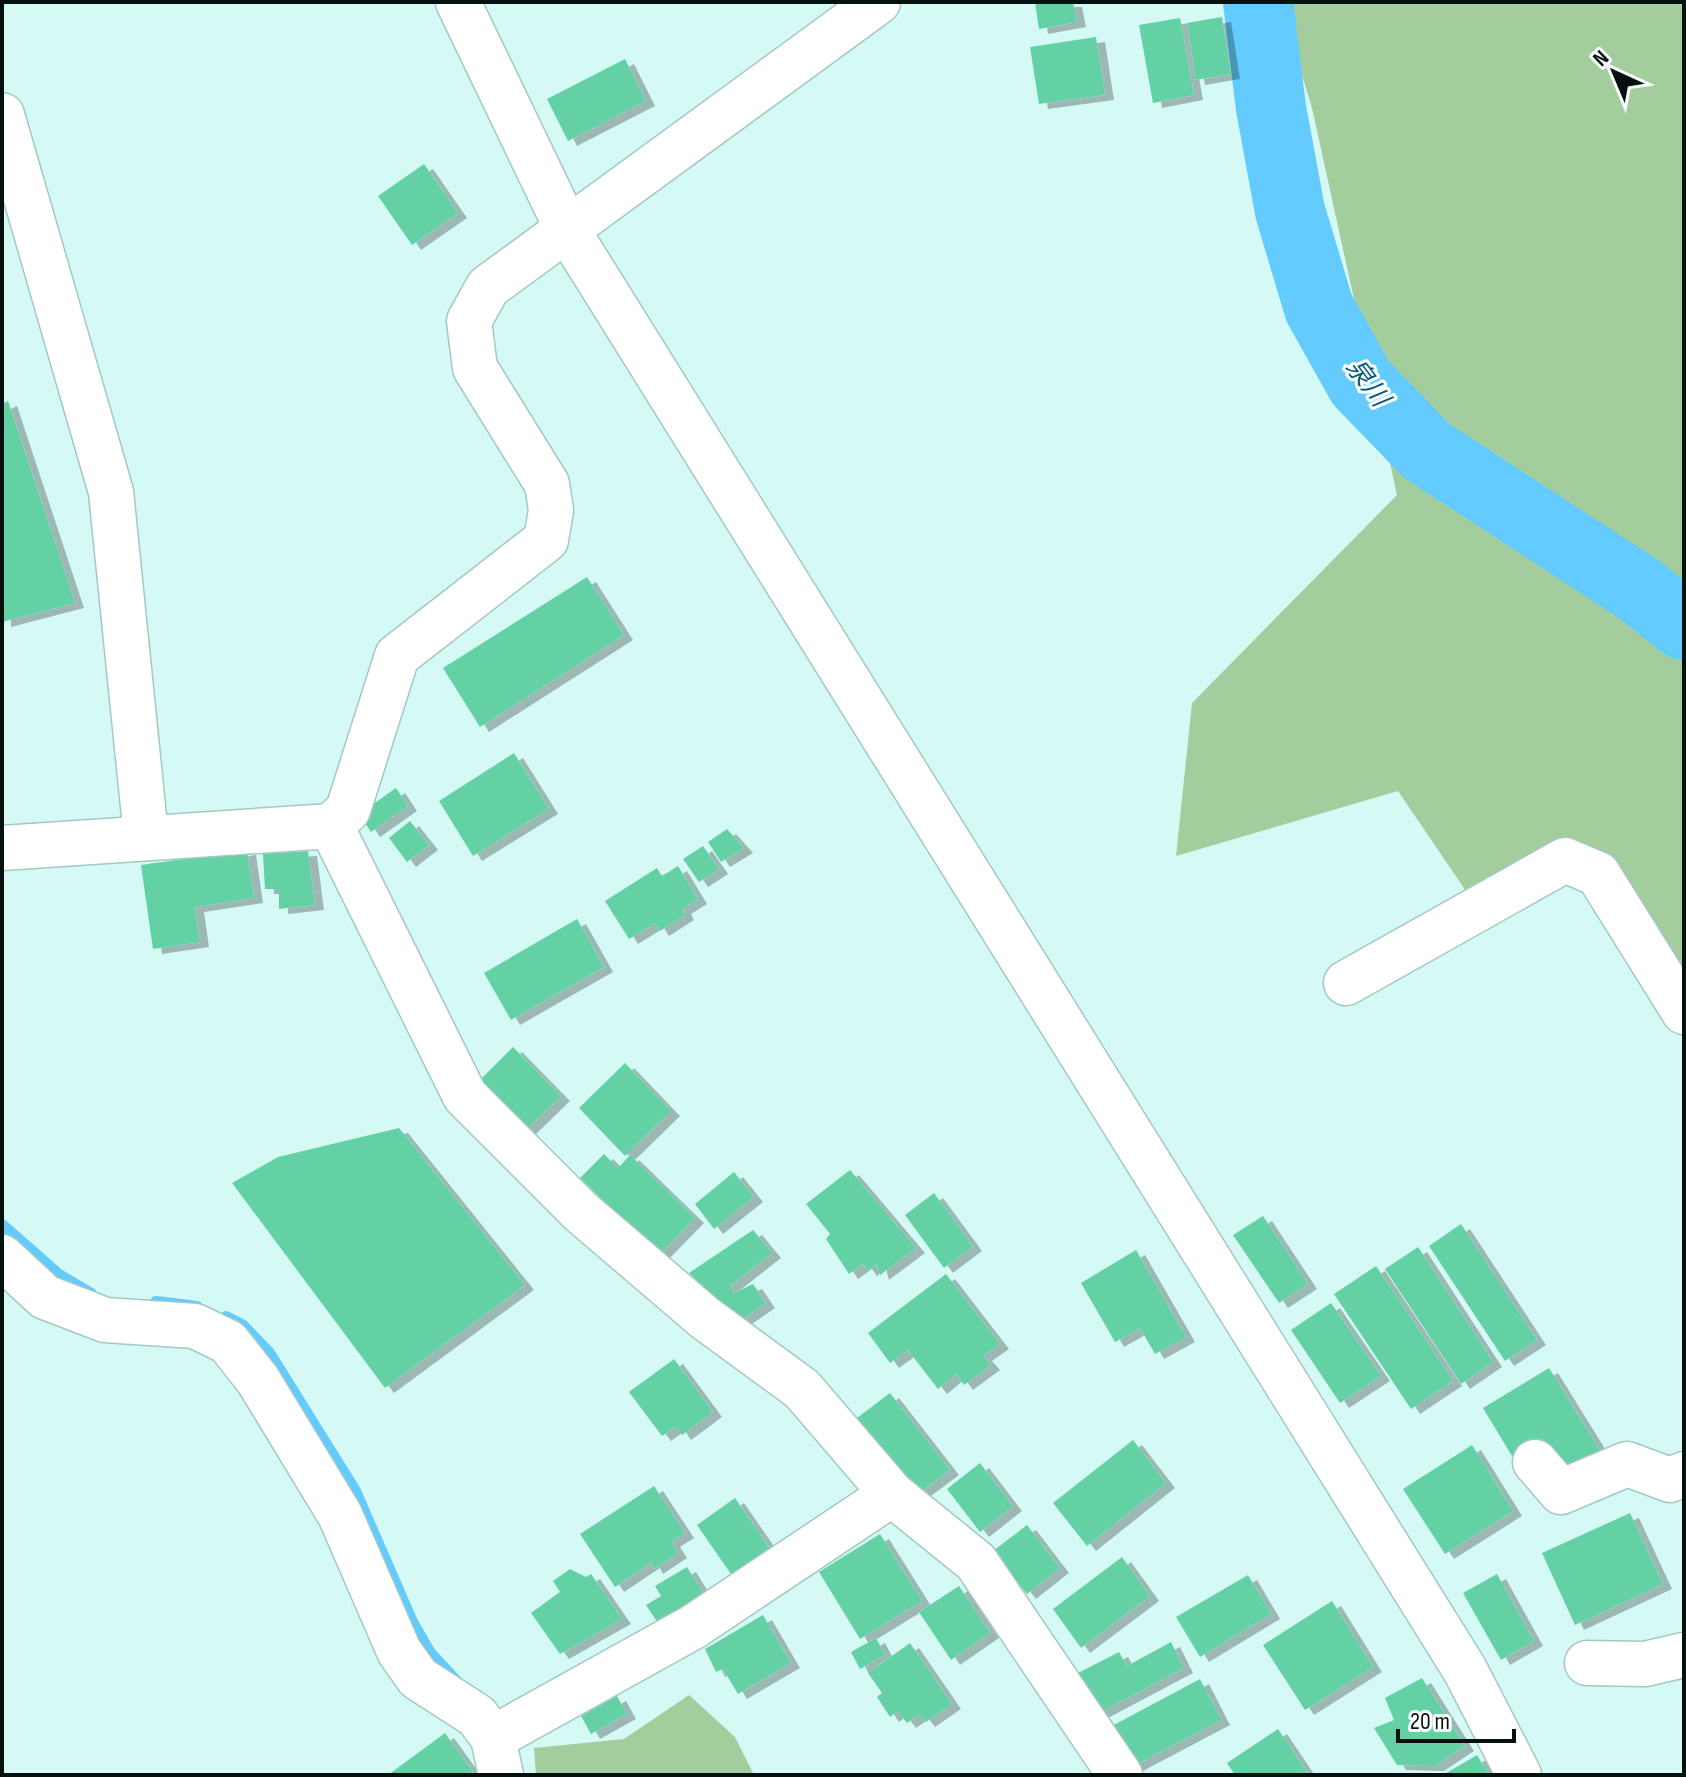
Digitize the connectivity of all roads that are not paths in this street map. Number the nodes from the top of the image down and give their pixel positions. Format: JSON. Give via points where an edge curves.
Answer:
{"nodes":[{"id":1,"x":458,"y":2,"type":"edge"},
{"id":2,"x":878,"y":2,"type":"edge"},
{"id":3,"x":2,"y":115,"type":"edge"},
{"id":4,"x":568,"y":231,"type":"junction"},
{"id":5,"x":331,"y":826,"type":"junction"},
{"id":6,"x":146,"y":836,"type":"junction"},
{"id":7,"x":2,"y":848,"type":"edge"},
{"id":8,"x":1346,"y":983,"type":"dead end"},
{"id":9,"x":1684,"y":1012,"type":"edge"},
{"id":10,"x":2,"y":1257,"type":"edge"},
{"id":11,"x":1535,"y":1462,"type":"dead end"},
{"id":12,"x":1684,"y":1474,"type":"edge"},
{"id":13,"x":892,"y":1494,"type":"junction"},
{"id":14,"x":1684,"y":1655,"type":"edge"},
{"id":15,"x":1587,"y":1663,"type":"dead end"},
{"id":16,"x":500,"y":1745,"type":"edge"},
{"id":17,"x":1120,"y":1775,"type":"edge"},
{"id":18,"x":1519,"y":1775,"type":"edge"}],
"edges":[{"from":1,"to":4,"type":"street"},
{"from":2,"to":4,"type":"street"},
{"from":3,"to":6,"type":"street","via":[[111,492]]},
{"from":4,"to":5,"type":"street","via":[[488,287],[469,321],[475,368],[547,484],[551,510],[546,540],[397,656],[348,810]]},
{"from":4,"to":18,"type":"street","via":[[1465,1670]]},
{"from":5,"to":6,"type":"street"},
{"from":5,"to":13,"type":"street","via":[[465,1096],[581,1212],[705,1318],[802,1389]]},
{"from":6,"to":7,"type":"street"},
{"from":8,"to":9,"type":"street","via":[[1565,860],[1598,874]]},
{"from":10,"to":16,"type":"street","via":[[45,1297],[105,1320],[195,1326],[228,1342],[258,1380],[340,1515],[399,1651],[418,1678],[477,1716]]},
{"from":11,"to":12,"type":"street","via":[[1561,1492],[1627,1464],[1670,1480]]},
{"from":13,"to":16,"type":"street","via":[[693,1627]]},
{"from":13,"to":17,"type":"street","via":[[976,1562]]},
{"from":14,"to":15,"type":"street","via":[[1645,1664]]}]}
